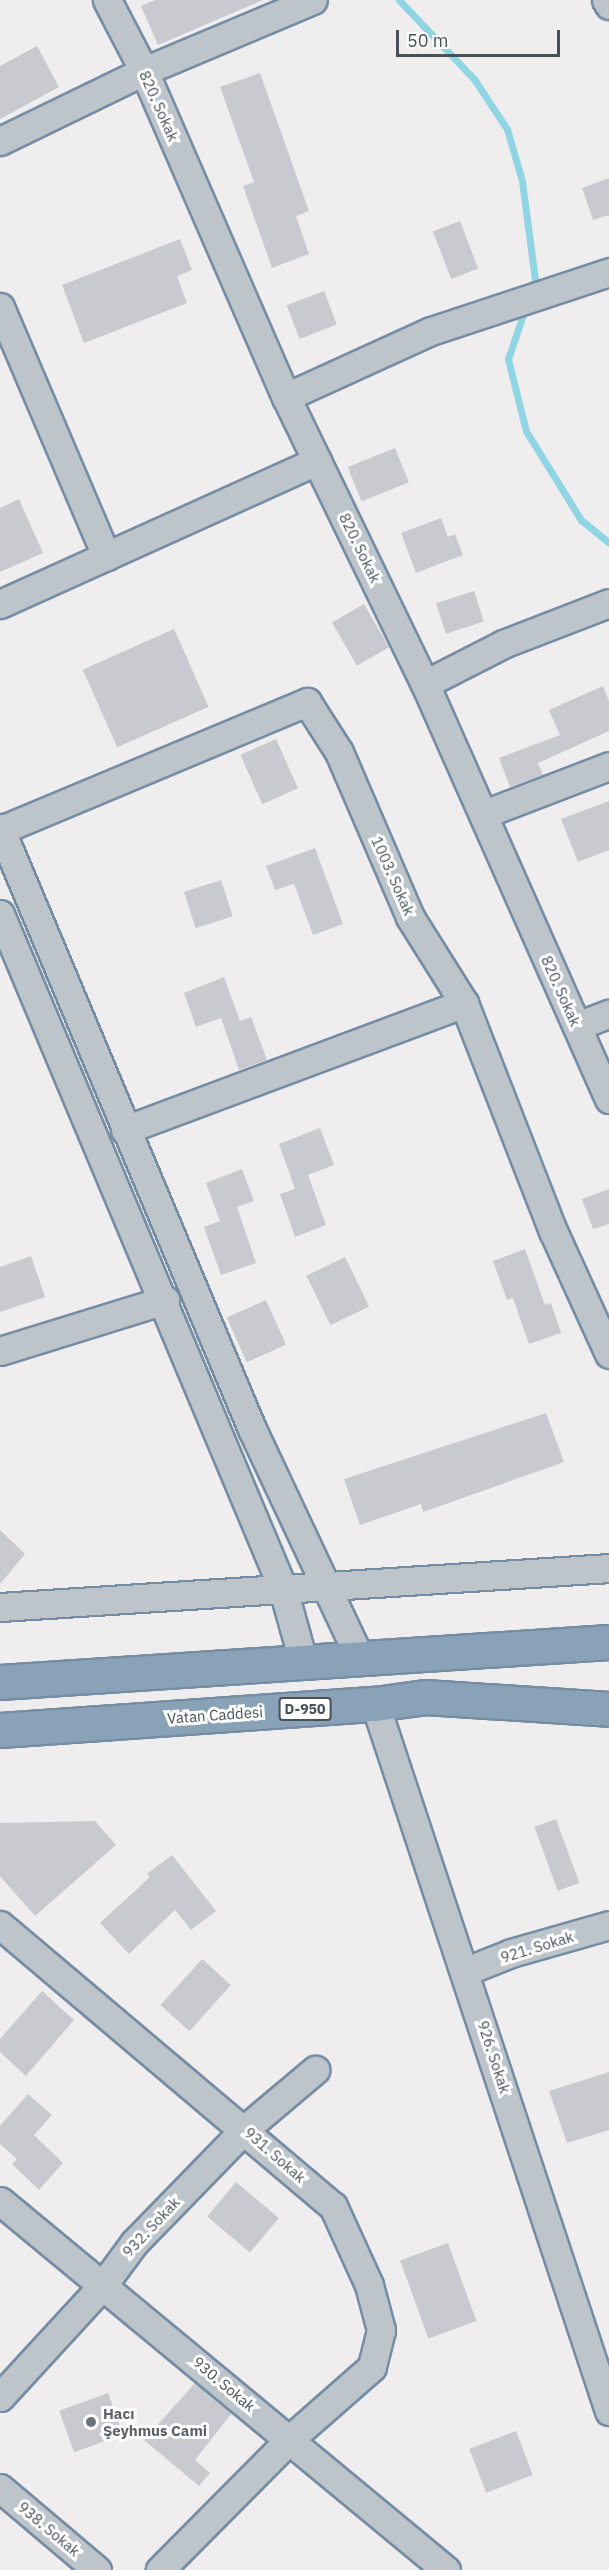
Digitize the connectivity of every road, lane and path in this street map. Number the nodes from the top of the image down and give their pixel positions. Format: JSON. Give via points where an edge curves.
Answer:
{"nodes":[{"id":1,"x":107,"y":0,"type":"edge"},
{"id":2,"x":313,"y":0,"type":"edge"},
{"id":3,"x":606,"y":0,"type":"edge"},
{"id":4,"x":609,"y":5,"type":"edge"},
{"id":5,"x":144,"y":71,"type":"junction"},
{"id":6,"x":0,"y":141,"type":"edge"},
{"id":7,"x":609,"y":272,"type":"edge"},
{"id":8,"x":0,"y":307,"type":"edge"},
{"id":9,"x":286,"y":397,"type":"junction"},
{"id":10,"x":317,"y":462,"type":"junction"},
{"id":11,"x":106,"y":556,"type":"junction"},
{"id":12,"x":609,"y":603,"type":"edge"},
{"id":13,"x":0,"y":604,"type":"edge"},
{"id":14,"x":425,"y":684,"type":"junction"},
{"id":15,"x":609,"y":766,"type":"edge"},
{"id":16,"x":484,"y":814,"type":"junction"},
{"id":17,"x":0,"y":829,"type":"edge"},
{"id":18,"x":0,"y":914,"type":"edge"},
{"id":19,"x":464,"y":1003,"type":"junction"},
{"id":20,"x":609,"y":1014,"type":"edge"},
{"id":21,"x":577,"y":1026,"type":"junction"},
{"id":22,"x":609,"y":1099,"type":"edge"},
{"id":23,"x":125,"y":1130,"type":"junction"},
{"id":24,"x":165,"y":1300,"type":"junction"},
{"id":25,"x":0,"y":1351,"type":"edge"},
{"id":26,"x":609,"y":1354,"type":"edge"},
{"id":27,"x":609,"y":1568,"type":"edge"},
{"id":28,"x":328,"y":1587,"type":"junction"},
{"id":29,"x":283,"y":1589,"type":"junction"},
{"id":30,"x":0,"y":1607,"type":"edge"},
{"id":31,"x":609,"y":1642,"type":"edge"},
{"id":32,"x":360,"y":1658,"type":"junction"},
{"id":33,"x":304,"y":1664,"type":"junction"},
{"id":34,"x":0,"y":1682,"type":"edge"},
{"id":35,"x":375,"y":1704,"type":"junction"},
{"id":36,"x":609,"y":1709,"type":"edge"},
{"id":37,"x":0,"y":1730,"type":"edge"},
{"id":38,"x":0,"y":1925,"type":"edge"},
{"id":39,"x":609,"y":1925,"type":"edge"},
{"id":40,"x":466,"y":1971,"type":"junction"},
{"id":41,"x":315,"y":2070,"type":"dead end"},
{"id":42,"x":245,"y":2130,"type":"junction"},
{"id":43,"x":0,"y":2201,"type":"edge"},
{"id":44,"x":103,"y":2284,"type":"junction"},
{"id":45,"x":0,"y":2397,"type":"edge"},
{"id":46,"x":609,"y":2411,"type":"edge"},
{"id":47,"x":290,"y":2439,"type":"junction"},
{"id":48,"x":0,"y":2488,"type":"edge"},
{"id":49,"x":98,"y":2570,"type":"edge"},
{"id":50,"x":160,"y":2570,"type":"edge"},
{"id":51,"x":446,"y":2570,"type":"edge"}],
"edges":[{"from":1,"to":5,"type":"street","name":"820. Sokak"},
{"from":2,"to":5,"type":"street"},
{"from":3,"to":4,"type":"street"},
{"from":5,"to":6,"type":"street"},
{"from":5,"to":9,"type":"street","name":"820. Sokak"},
{"from":7,"to":9,"type":"street","via":[[431,331]]},
{"from":8,"to":11,"type":"street"},
{"from":9,"to":10,"type":"street","name":"820. Sokak"},
{"from":10,"to":11,"type":"street"},
{"from":10,"to":14,"type":"street","name":"820. Sokak"},
{"from":11,"to":13,"type":"street"},
{"from":12,"to":14,"type":"street","via":[[503,644]]},
{"from":14,"to":16,"type":"street","name":"820. Sokak"},
{"from":15,"to":16,"type":"street"},
{"from":16,"to":21,"type":"street","name":"820. Sokak"},
{"from":17,"to":19,"type":"street","name":"1003. Sokak","via":[[307,702],[339,752],[410,917]]},
{"from":17,"to":23,"type":"street"},
{"from":18,"to":24,"type":"street"},
{"from":19,"to":23,"type":"street"},
{"from":19,"to":26,"type":"street","name":"1003. Sokak","via":[[553,1231]]},
{"from":20,"to":21,"type":"street"},
{"from":21,"to":22,"type":"street","name":"820. Sokak"},
{"from":23,"to":28,"type":"street","via":[[252,1429]]},
{"from":24,"to":25,"type":"street"},
{"from":24,"to":29,"type":"street"},
{"from":27,"to":28,"type":"street"},
{"from":28,"to":29,"type":"street"},
{"from":28,"to":32,"type":"street"},
{"from":29,"to":30,"type":"street"},
{"from":29,"to":33,"type":"street"},
{"from":31,"to":32,"type":"highway"},
{"from":32,"to":33,"type":"highway"},
{"from":33,"to":34,"type":"highway"},
{"from":35,"to":36,"type":"highway","name":"Vatan Caddesi","number":"D-950","via":[[425,1697]]},
{"from":35,"to":37,"type":"highway","name":"Vatan Caddesi","number":"D-950"},
{"from":35,"to":40,"type":"street","name":"926. Sokak"},
{"from":38,"to":42,"type":"street","name":"931. Sokak"},
{"from":39,"to":40,"type":"street","name":"921. Sokak","via":[[511,1953]]},
{"from":40,"to":46,"type":"street","name":"926. Sokak"},
{"from":41,"to":42,"type":"street","name":"932. Sokak"},
{"from":42,"to":44,"type":"street","name":"932. Sokak","via":[[134,2242]]},
{"from":42,"to":47,"type":"street","name":"931. Sokak","via":[[333,2206],[369,2285],[381,2330],[372,2367]]},
{"from":43,"to":44,"type":"street","name":"930. Sokak"},
{"from":44,"to":45,"type":"street","name":"932. Sokak"},
{"from":44,"to":47,"type":"street","name":"930. Sokak"},
{"from":47,"to":50,"type":"street","name":"931. Sokak"},
{"from":47,"to":51,"type":"street","name":"930. Sokak"},
{"from":48,"to":49,"type":"street","name":"938. Sokak"}]}
